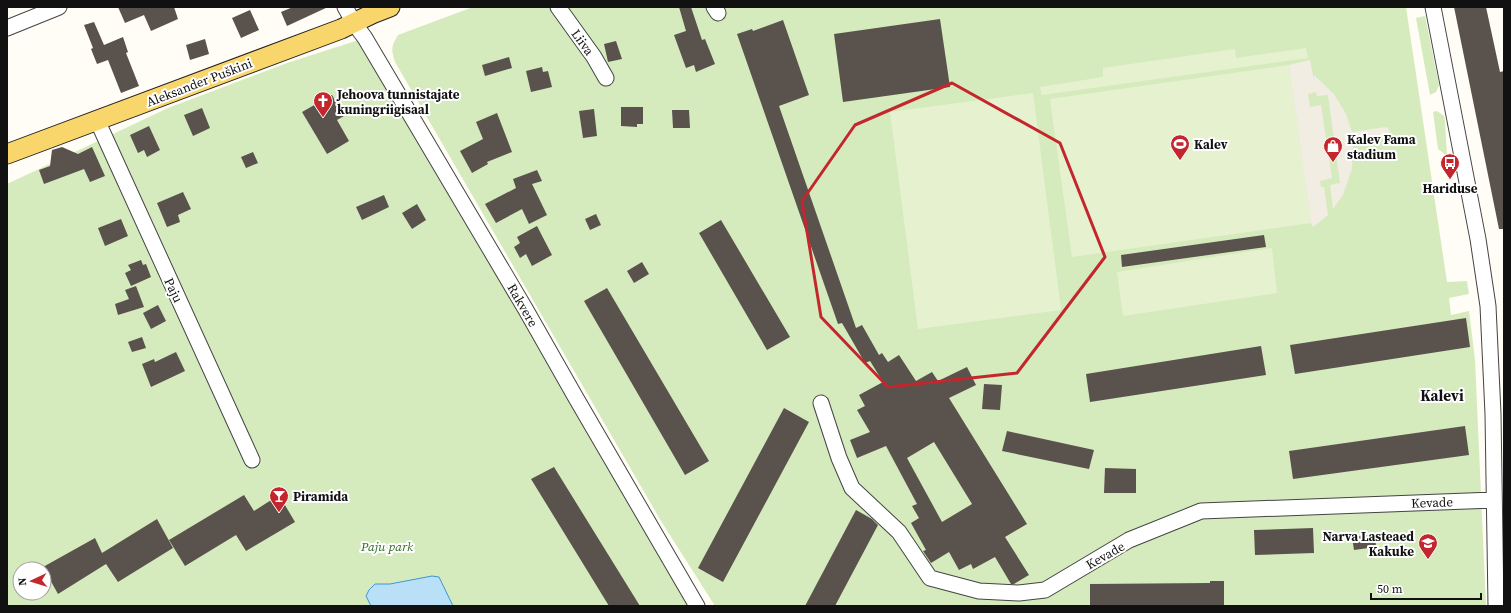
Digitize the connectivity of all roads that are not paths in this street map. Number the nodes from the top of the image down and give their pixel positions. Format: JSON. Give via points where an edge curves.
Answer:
{"nodes":[{"id":1,"x":59,"y":7,"type":"edge"},
{"id":2,"x":390,"y":7,"type":"edge"},
{"id":3,"x":558,"y":7,"type":"edge"},
{"id":4,"x":1433,"y":7,"type":"edge"},
{"id":5,"x":350,"y":15,"type":"edge"},
{"id":6,"x":7,"y":28,"type":"edge"},
{"id":7,"x":606,"y":78,"type":"dead end"},
{"id":8,"x":97,"y":120,"type":"junction"},
{"id":9,"x":7,"y":154,"type":"edge"},
{"id":10,"x":821,"y":403,"type":"dead end"},
{"id":11,"x":1498,"y":440,"type":"edge"},
{"id":12,"x":252,"y":460,"type":"dead end"},
{"id":13,"x":1494,"y":500,"type":"junction"},
{"id":14,"x":697,"y":606,"type":"edge"},
{"id":15,"x":1496,"y":606,"type":"edge"}],
"edges":[{"from":1,"to":6,"type":"street"},
{"from":2,"to":5,"type":"main road","name":"Aleksander Puškini","via":[[372,14]]},
{"from":3,"to":7,"type":"street","name":"Liiva"},
{"from":4,"to":11,"type":"street","via":[[1478,239],[1488,306]]},
{"from":5,"to":8,"type":"main road","name":"Aleksander Puškini"},
{"from":5,"to":14,"type":"street","name":"Rakvere","via":[[526,310]]},
{"from":8,"to":9,"type":"main road","name":"Aleksander Puškini"},
{"from":8,"to":12,"type":"street","name":"Paju"},
{"from":10,"to":13,"type":"street","name":"Kevade","via":[[852,488],[899,532],[930,578],[979,591],[1019,593],[1045,590],[1130,540],[1201,511]]},
{"from":11,"to":13,"type":"street"},
{"from":13,"to":15,"type":"street"}]}
